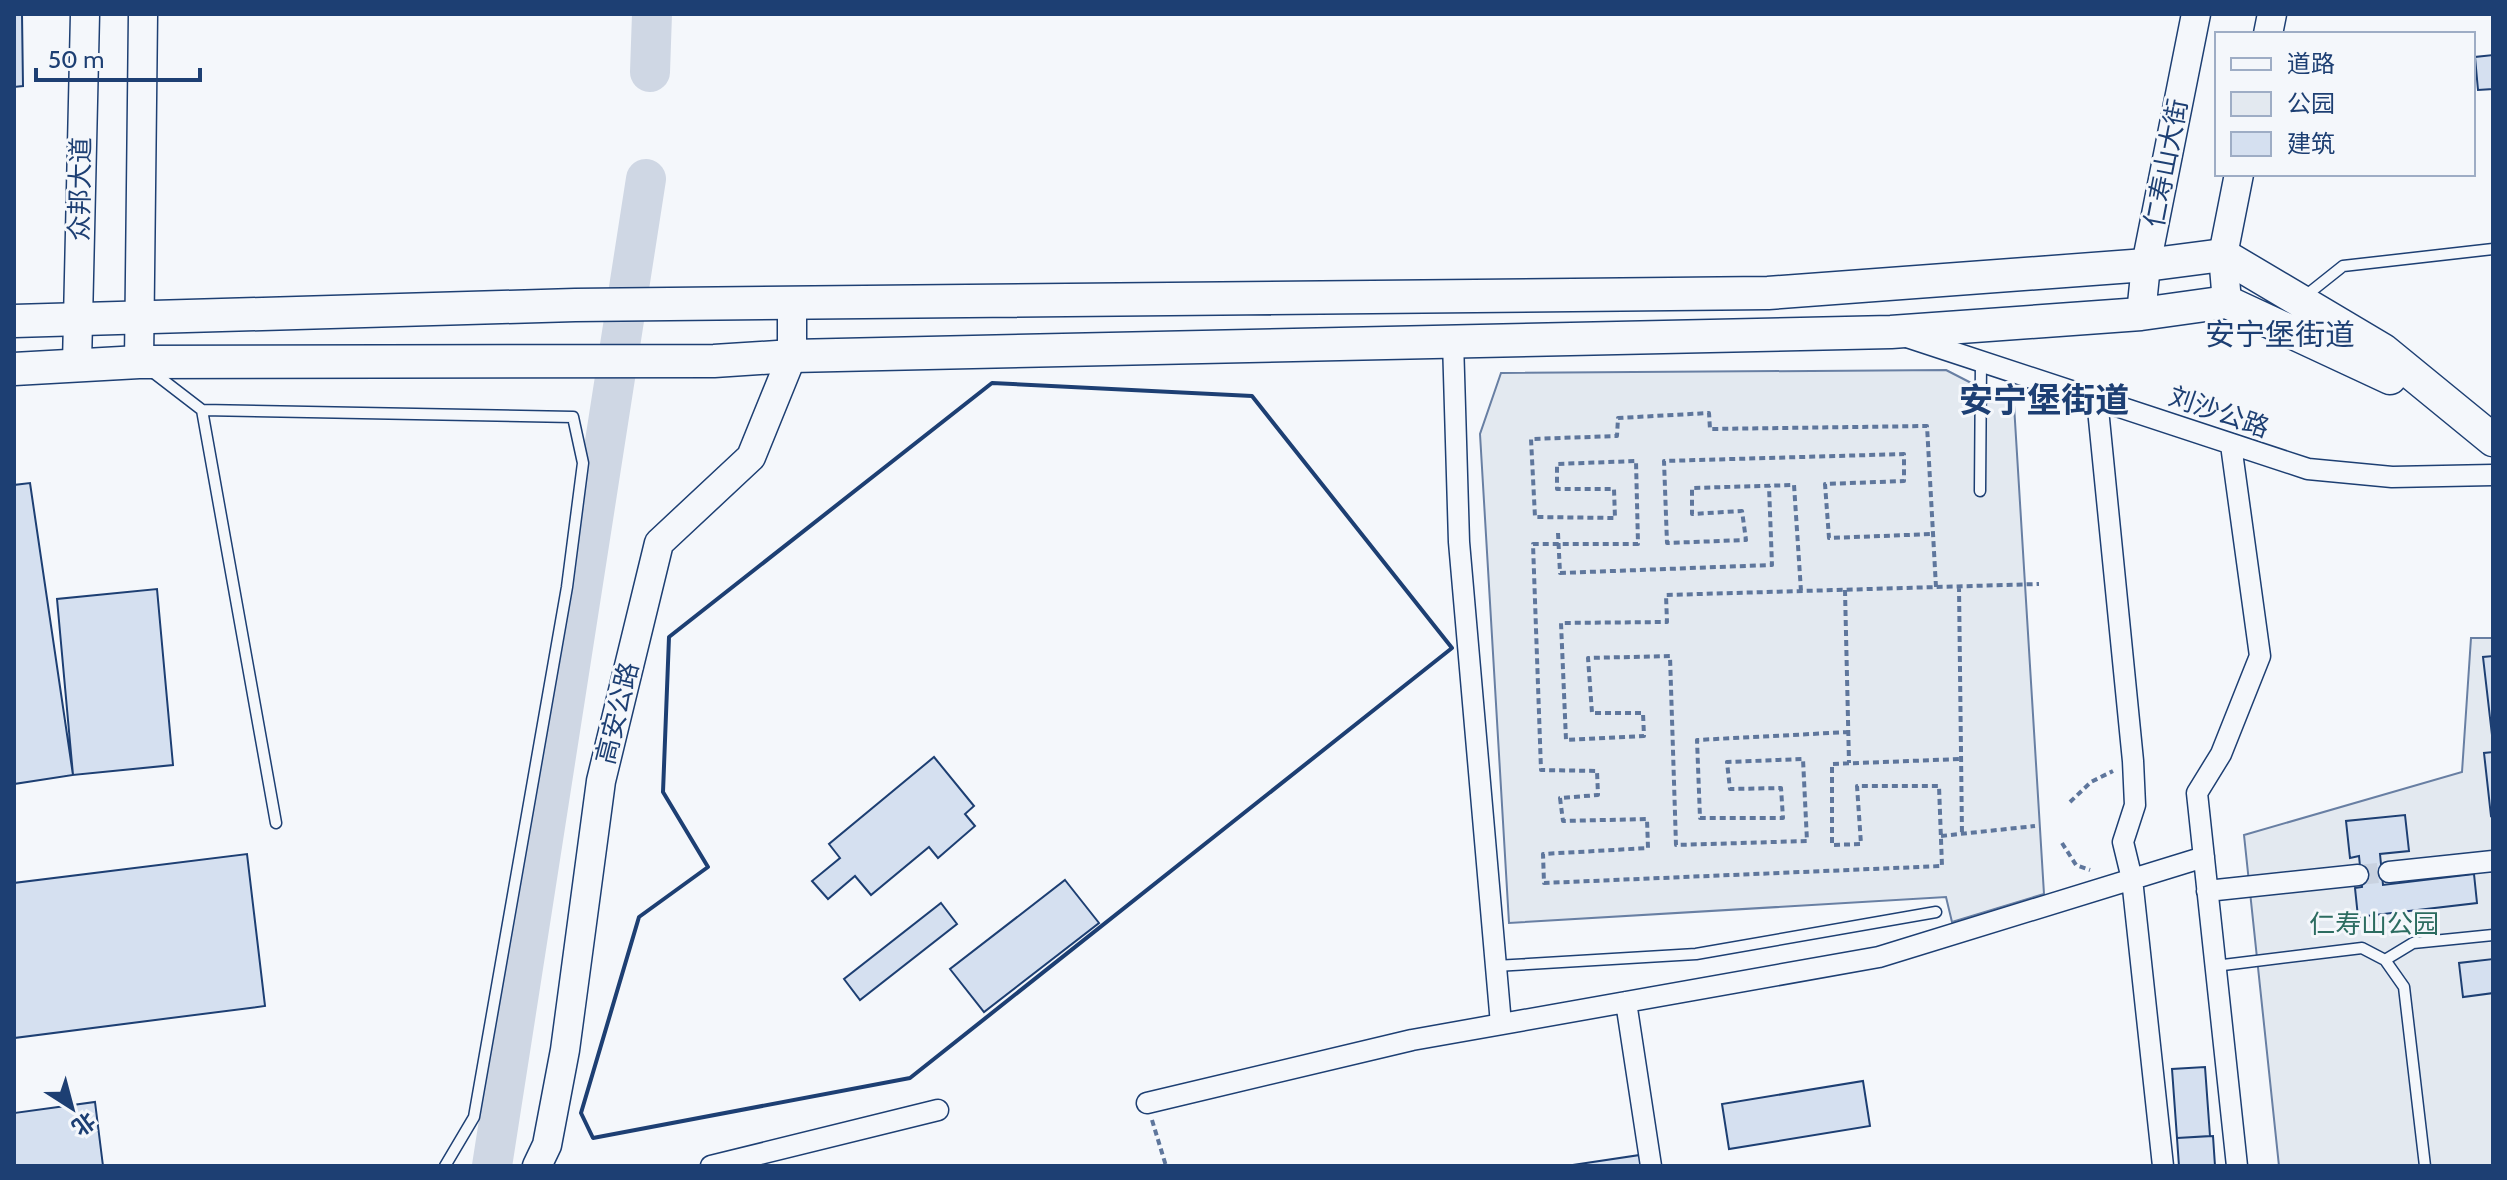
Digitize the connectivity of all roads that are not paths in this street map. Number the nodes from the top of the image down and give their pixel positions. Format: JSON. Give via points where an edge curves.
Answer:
{"nodes":[{"id":1,"x":85,"y":14,"type":"edge"},
{"id":2,"x":143,"y":14,"type":"edge"},
{"id":3,"x":2196,"y":14,"type":"edge"},
{"id":4,"x":2239,"y":176,"type":"edge"},
{"id":5,"x":2493,"y":249,"type":"edge"},
{"id":6,"x":2223,"y":255,"type":"junction"},
{"id":7,"x":2146,"y":265,"type":"junction"},
{"id":8,"x":2299,"y":300,"type":"junction"},
{"id":9,"x":2227,"y":302,"type":"junction"},
{"id":10,"x":792,"y":305,"type":"junction"},
{"id":11,"x":2141,"y":314,"type":"junction"},
{"id":12,"x":77,"y":318,"type":"junction"},
{"id":13,"x":140,"y":318,"type":"junction"},
{"id":14,"x":14,"y":321,"type":"edge"},
{"id":15,"x":1891,"y":332,"type":"junction"},
{"id":16,"x":1453,"y":341,"type":"junction"},
{"id":17,"x":792,"y":356,"type":"junction"},
{"id":18,"x":1981,"y":361,"type":"junction"},
{"id":19,"x":139,"y":362,"type":"junction"},
{"id":20,"x":77,"y":364,"type":"junction"},
{"id":21,"x":14,"y":369,"type":"edge"},
{"id":22,"x":2097,"y":399,"type":"junction"},
{"id":23,"x":202,"y":410,"type":"junction"},
{"id":24,"x":2493,"y":440,"type":"edge"},
{"id":25,"x":2231,"y":445,"type":"junction"},
{"id":26,"x":2493,"y":446,"type":"edge"},
{"id":27,"x":2493,"y":475,"type":"edge"},
{"id":28,"x":1980,"y":491,"type":"dead end"},
{"id":29,"x":276,"y":823,"type":"dead end"},
{"id":30,"x":2204,"y":857,"type":"junction"},
{"id":31,"x":2493,"y":861,"type":"edge"},
{"id":32,"x":2389,"y":872,"type":"tunnel mouth"},
{"id":33,"x":2358,"y":875,"type":"tunnel mouth"},
{"id":34,"x":2132,"y":879,"type":"junction"},
{"id":35,"x":2207,"y":891,"type":"junction"},
{"id":36,"x":1936,"y":912,"type":"dead end"},
{"id":37,"x":2493,"y":935,"type":"edge"},
{"id":38,"x":2385,"y":960,"type":"junction"},
{"id":39,"x":1495,"y":966,"type":"junction"},
{"id":40,"x":2215,"y":966,"type":"junction"},
{"id":41,"x":1626,"y":1002,"type":"junction"},
{"id":42,"x":1501,"y":1024,"type":"junction"},
{"id":43,"x":1147,"y":1103,"type":"road end"},
{"id":44,"x":938,"y":1110,"type":"dead end"},
{"id":45,"x":740,"y":1162,"type":"edge"},
{"id":46,"x":445,"y":1166,"type":"edge"},
{"id":47,"x":537,"y":1166,"type":"edge"},
{"id":48,"x":711,"y":1166,"type":"edge"},
{"id":49,"x":1651,"y":1166,"type":"edge"},
{"id":50,"x":2163,"y":1166,"type":"edge"},
{"id":51,"x":2237,"y":1166,"type":"edge"},
{"id":52,"x":2425,"y":1166,"type":"edge"}],
"edges":[{"from":1,"to":12,"type":"main road","name":"众邦大道"},
{"from":2,"to":13,"type":"main road"},
{"from":3,"to":7,"type":"main road","name":"仁寿山大街"},
{"from":4,"to":6,"type":"main road"},
{"from":5,"to":8,"type":"lane","via":[[2343,266]]},
{"from":6,"to":7,"type":"main road"},
{"from":6,"to":8,"type":"main road"},
{"from":6,"to":9,"type":"main road"},
{"from":7,"to":10,"type":"main road","via":[[1768,293]]},
{"from":7,"to":11,"type":"main road","name":"仁寿山大街"},
{"from":8,"to":24,"type":"main road","via":[[2383,350]]},
{"from":9,"to":11,"type":"main road"},
{"from":9,"to":26,"type":"main road","via":[[2375,368]]},
{"from":10,"to":13,"type":"main road","via":[[575,305]]},
{"from":10,"to":17,"type":"main road","name":"高安公路"},
{"from":11,"to":15,"type":"main road"},
{"from":12,"to":13,"type":"main road"},
{"from":12,"to":14,"type":"main road"},
{"from":12,"to":20,"type":"main road","name":"众邦大道"},
{"from":13,"to":19,"type":"main road"},
{"from":15,"to":16,"type":"main road"},
{"from":15,"to":18,"type":"street","name":"刘沙公路"},
{"from":16,"to":17,"type":"main road"},
{"from":16,"to":39,"type":"street","via":[[1459,542]]},
{"from":17,"to":19,"type":"main road","via":[[566,364]]},
{"from":17,"to":47,"type":"main road","name":"高安公路","via":[[751,457],[659,543],[601,781],[565,1050],[547,1145]]},
{"from":18,"to":22,"type":"street","name":"刘沙公路"},
{"from":18,"to":28,"type":"lane"},
{"from":19,"to":20,"type":"main road"},
{"from":19,"to":23,"type":"lane"},
{"from":20,"to":21,"type":"main road"},
{"from":22,"to":25,"type":"street","name":"刘沙公路"},
{"from":22,"to":34,"type":"street","via":[[2133,761],[2135,805],[2123,842]]},
{"from":23,"to":29,"type":"lane"},
{"from":23,"to":46,"type":"lane","via":[[573,417],[583,463],[567,587],[474,1117]]},
{"from":25,"to":27,"type":"street","name":"刘沙公路","via":[[2308,469],[2392,477]]},
{"from":25,"to":30,"type":"street","via":[[2260,656],[2221,754],[2197,793]]},
{"from":30,"to":34,"type":"street"},
{"from":30,"to":35,"type":"street"},
{"from":31,"to":32,"type":"street"},
{"from":33,"to":35,"type":"street"},
{"from":34,"to":41,"type":"street","via":[[1879,957]]},
{"from":34,"to":50,"type":"street"},
{"from":35,"to":40,"type":"street"},
{"from":36,"to":39,"type":"lane","via":[[1696,954]]},
{"from":37,"to":38,"type":"lane","via":[[2413,943]]},
{"from":38,"to":40,"type":"lane","via":[[2362,948]]},
{"from":38,"to":52,"type":"lane","via":[[2404,987]]},
{"from":39,"to":42,"type":"street"},
{"from":40,"to":51,"type":"street"},
{"from":41,"to":42,"type":"street"},
{"from":41,"to":49,"type":"street"},
{"from":42,"to":43,"type":"street"},
{"from":44,"to":45,"type":"street"},
{"from":45,"to":48,"type":"street"}]}
